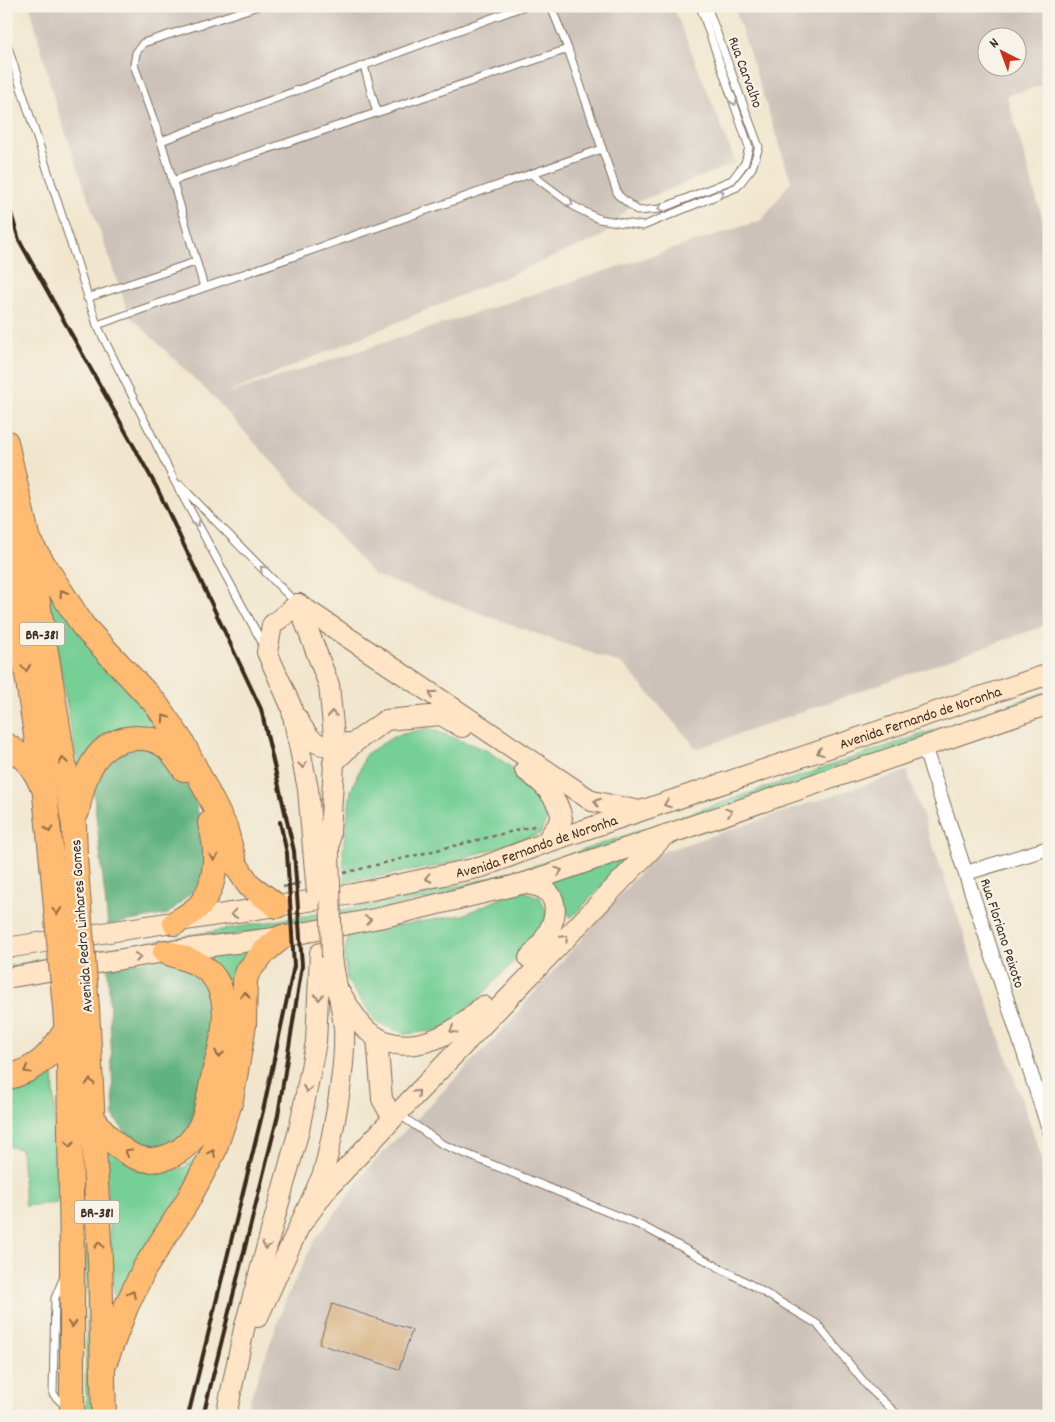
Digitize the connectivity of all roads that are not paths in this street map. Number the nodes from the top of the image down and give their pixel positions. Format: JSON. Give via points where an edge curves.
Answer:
{"nodes":[{"id":1,"x":258,"y":6,"type":"edge"},
{"id":2,"x":524,"y":6,"type":"edge"},
{"id":3,"x":545,"y":6,"type":"edge"},
{"id":4,"x":700,"y":6,"type":"edge"},
{"id":5,"x":707,"y":6,"type":"edge"},
{"id":6,"x":6,"y":41,"type":"edge"},
{"id":7,"x":568,"y":49,"type":"junction"},
{"id":8,"x":364,"y":66,"type":"junction"},
{"id":9,"x":377,"y":113,"type":"junction"},
{"id":10,"x":161,"y":141,"type":"junction"},
{"id":11,"x":602,"y":150,"type":"junction"},
{"id":12,"x":531,"y":174,"type":"junction"},
{"id":13,"x":172,"y":181,"type":"junction"},
{"id":14,"x":195,"y":262,"type":"junction"},
{"id":15,"x":204,"y":286,"type":"junction"},
{"id":16,"x":87,"y":298,"type":"junction"},
{"id":17,"x":97,"y":325,"type":"junction"},
{"id":18,"x":6,"y":442,"type":"edge"},
{"id":19,"x":174,"y":480,"type":"junction"},
{"id":20,"x":17,"y":537,"type":"edge"},
{"id":21,"x":298,"y":604,"type":"junction"},
{"id":22,"x":267,"y":652,"type":"junction"},
{"id":23,"x":1049,"y":674,"type":"edge"},
{"id":24,"x":1049,"y":704,"type":"edge"},
{"id":25,"x":291,"y":706,"type":"junction"},
{"id":26,"x":6,"y":745,"type":"edge"},
{"id":27,"x":924,"y":746,"type":"junction"},
{"id":28,"x":334,"y":755,"type":"junction"},
{"id":29,"x":6,"y":757,"type":"edge"},
{"id":30,"x":34,"y":769,"type":"junction"},
{"id":31,"x":45,"y":795,"type":"junction"},
{"id":32,"x":644,"y":811,"type":"junction"},
{"id":33,"x":74,"y":826,"type":"junction"},
{"id":34,"x":667,"y":833,"type":"junction"},
{"id":35,"x":545,"y":843,"type":"junction"},
{"id":36,"x":1049,"y":848,"type":"edge"},
{"id":37,"x":321,"y":849,"type":"junction"},
{"id":38,"x":966,"y":873,"type":"junction"},
{"id":39,"x":525,"y":883,"type":"junction"},
{"id":40,"x":278,"y":906,"type":"junction"},
{"id":41,"x":175,"y":923,"type":"junction"},
{"id":42,"x":282,"y":938,"type":"junction"},
{"id":43,"x":6,"y":948,"type":"edge"},
{"id":44,"x":165,"y":952,"type":"junction"},
{"id":45,"x":326,"y":955,"type":"junction"},
{"id":46,"x":6,"y":978,"type":"edge"},
{"id":47,"x":335,"y":985,"type":"junction"},
{"id":48,"x":73,"y":1015,"type":"junction"},
{"id":49,"x":344,"y":1029,"type":"junction"},
{"id":50,"x":373,"y":1034,"type":"junction"},
{"id":51,"x":316,"y":1042,"type":"junction"},
{"id":52,"x":6,"y":1078,"type":"edge"},
{"id":53,"x":398,"y":1113,"type":"junction"},
{"id":54,"x":92,"y":1117,"type":"junction"},
{"id":55,"x":1049,"y":1129,"type":"edge"},
{"id":56,"x":299,"y":1130,"type":"junction"},
{"id":57,"x":328,"y":1154,"type":"junction"},
{"id":58,"x":360,"y":1154,"type":"junction"},
{"id":59,"x":298,"y":1227,"type":"junction"},
{"id":60,"x":103,"y":1367,"type":"junction"},
{"id":61,"x":232,"y":1389,"type":"junction"},
{"id":62,"x":72,"y":1414,"type":"edge"},
{"id":63,"x":104,"y":1416,"type":"edge"},
{"id":64,"x":226,"y":1416,"type":"edge"},
{"id":65,"x":899,"y":1416,"type":"edge"}],
"edges":[{"from":1,"to":10,"type":"lane","via":[[143,43],[136,53],[134,65]]},
{"from":2,"to":8,"type":"lane"},
{"from":3,"to":7,"type":"lane","via":[[552,9]]},
{"from":4,"to":11,"type":"lane","one_way":true,"via":[[749,147],[745,163],[732,180],[660,209],[638,211],[618,195]]},
{"from":12,"to":5,"type":"lane","name":"Rua Carvalho","one_way":true,"via":[[575,207],[599,219],[643,226],[737,187],[752,168],[759,147]]},
{"from":6,"to":16,"type":"lane"},
{"from":7,"to":9,"type":"lane"},
{"from":7,"to":11,"type":"lane"},
{"from":8,"to":9,"type":"lane"},
{"from":8,"to":10,"type":"lane"},
{"from":9,"to":13,"type":"lane"},
{"from":10,"to":13,"type":"lane"},
{"from":11,"to":12,"type":"lane"},
{"from":12,"to":15,"type":"lane"},
{"from":13,"to":14,"type":"lane"},
{"from":14,"to":15,"type":"lane"},
{"from":14,"to":16,"type":"lane"},
{"from":15,"to":17,"type":"lane"},
{"from":16,"to":17,"type":"lane"},
{"from":17,"to":19,"type":"lane"},
{"from":18,"to":20,"type":"highway","name":"Avenida Pedro Linhares Gomes","number":"BR-381"},
{"from":21,"to":19,"type":"lane","one_way":true},
{"from":19,"to":22,"type":"lane","one_way":true},
{"from":20,"to":31,"type":"highway","name":"Avenida Pedro Linhares Gomes","number":"BR-381","one_way":true},
{"from":33,"to":20,"type":"highway","name":"Avenida Pedro Linhares Gomes","number":"BR-381","one_way":true},
{"from":40,"to":20,"type":"highway","one_way":true,"via":[[249,885],[235,864],[225,827],[182,742],[156,704],[83,626]]},
{"from":21,"to":22,"type":"main road","via":[[272,624]]},
{"from":28,"to":21,"type":"main road","one_way":true,"via":[[329,685]]},
{"from":32,"to":21,"type":"main road","one_way":true,"via":[[592,801]]},
{"from":22,"to":25,"type":"main road"},
{"from":23,"to":32,"type":"main road","name":"Avenida Fernando de Noronha","one_way":true},
{"from":24,"to":27,"type":"main road","name":"Avenida Fernando de Noronha"},
{"from":25,"to":28,"type":"main road","via":[[308,738]]},
{"from":25,"to":37,"type":"main road","one_way":true},
{"from":26,"to":30,"type":"highway","via":[[21,754]]},
{"from":34,"to":27,"type":"main road","name":"Avenida Fernando de Noronha","one_way":true},
{"from":27,"to":38,"type":"street","name":"Rua Floriano Peixoto"},
{"from":28,"to":35,"type":"main road","via":[[386,720],[441,715],[493,746],[544,783],[559,806],[562,819]]},
{"from":28,"to":37,"type":"main road"},
{"from":29,"to":30,"type":"highway","via":[[24,761]]},
{"from":30,"to":31,"type":"highway"},
{"from":31,"to":48,"type":"highway","name":"Avenida Pedro Linhares Gomes","number":"BR-381","one_way":true,"bridge":true},
{"from":32,"to":35,"type":"main road","name":"Avenida Fernando de Noronha"},
{"from":33,"to":41,"type":"highway","one_way":true,"via":[[82,784],[102,751],[117,740],[127,738],[149,738],[172,750],[194,786],[211,825],[216,858],[211,886],[200,906]]},
{"from":33,"to":48,"type":"highway","name":"Avenida Pedro Linhares Gomes","number":"BR-381","bridge":true},
{"from":39,"to":34,"type":"main road","name":"Avenida Fernando de Noronha","one_way":true},
{"from":53,"to":34,"type":"main road","one_way":true},
{"from":35,"to":40,"type":"main road","name":"Avenida Fernando de Noronha","one_way":true,"via":[[482,867]]},
{"from":36,"to":38,"type":"street"},
{"from":37,"to":45,"type":"main road","bridge":true},
{"from":38,"to":55,"type":"street","name":"Rua Floriano Peixoto"},
{"from":42,"to":39,"type":"main road","name":"Avenida Fernando de Noronha","one_way":true},
{"from":39,"to":50,"type":"main road","one_way":true,"via":[[544,889],[550,896],[554,921],[544,943],[468,1022],[439,1038],[404,1046]]},
{"from":40,"to":41,"type":"main road","name":"Avenida Fernando de Noronha","one_way":true},
{"from":41,"to":43,"type":"main road","name":"Avenida Fernando de Noronha"},
{"from":42,"to":44,"type":"main road","name":"Avenida Fernando de Noronha"},
{"from":60,"to":42,"type":"highway","one_way":true,"via":[[144,1269],[187,1202],[214,1151],[232,1091],[244,1025],[245,980],[248,971],[264,952]]},
{"from":46,"to":44,"type":"main road","name":"Avenida Fernando de Noronha","one_way":true},
{"from":44,"to":54,"type":"highway","one_way":true,"via":[[200,964],[218,983],[224,1001],[224,1033],[202,1124],[189,1145],[170,1158],[145,1159],[128,1153],[115,1143]]},
{"from":45,"to":47,"type":"main road"},
{"from":45,"to":51,"type":"main road","one_way":true},
{"from":47,"to":49,"type":"main road"},
{"from":47,"to":50,"type":"main road"},
{"from":48,"to":52,"type":"highway","one_way":true,"via":[[51,1054],[24,1073]]},
{"from":54,"to":48,"type":"highway","name":"Avenida Pedro Linhares Gomes","number":"BR-381","one_way":true},
{"from":48,"to":62,"type":"highway","name":"Avenida Pedro Linhares Gomes","number":"BR-381","one_way":true,"via":[[69,1066]]},
{"from":49,"to":50,"type":"main road"},
{"from":49,"to":51,"type":"main road"},
{"from":49,"to":57,"type":"main road","via":[[343,1061]]},
{"from":50,"to":53,"type":"main road","via":[[382,1099],[388,1110]]},
{"from":51,"to":56,"type":"main road","one_way":true},
{"from":53,"to":58,"type":"main road"},
{"from":53,"to":65,"type":"lane","via":[[442,1144],[644,1227],[808,1319],[816,1324],[868,1388]]},
{"from":60,"to":54,"type":"highway","name":"Avenida Pedro Linhares Gomes","number":"BR-381","one_way":true},
{"from":56,"to":57,"type":"main road"},
{"from":56,"to":61,"type":"main road","one_way":true,"via":[[244,1329]]},
{"from":57,"to":58,"type":"main road","via":[[342,1157]]},
{"from":57,"to":59,"type":"main road","via":[[323,1174]]},
{"from":58,"to":59,"type":"main road"},
{"from":59,"to":61,"type":"main road","via":[[266,1296]]},
{"from":60,"to":63,"type":"highway","name":"Avenida Pedro Linhares Gomes","number":"BR-381"},
{"from":61,"to":64,"type":"main road"}]}
